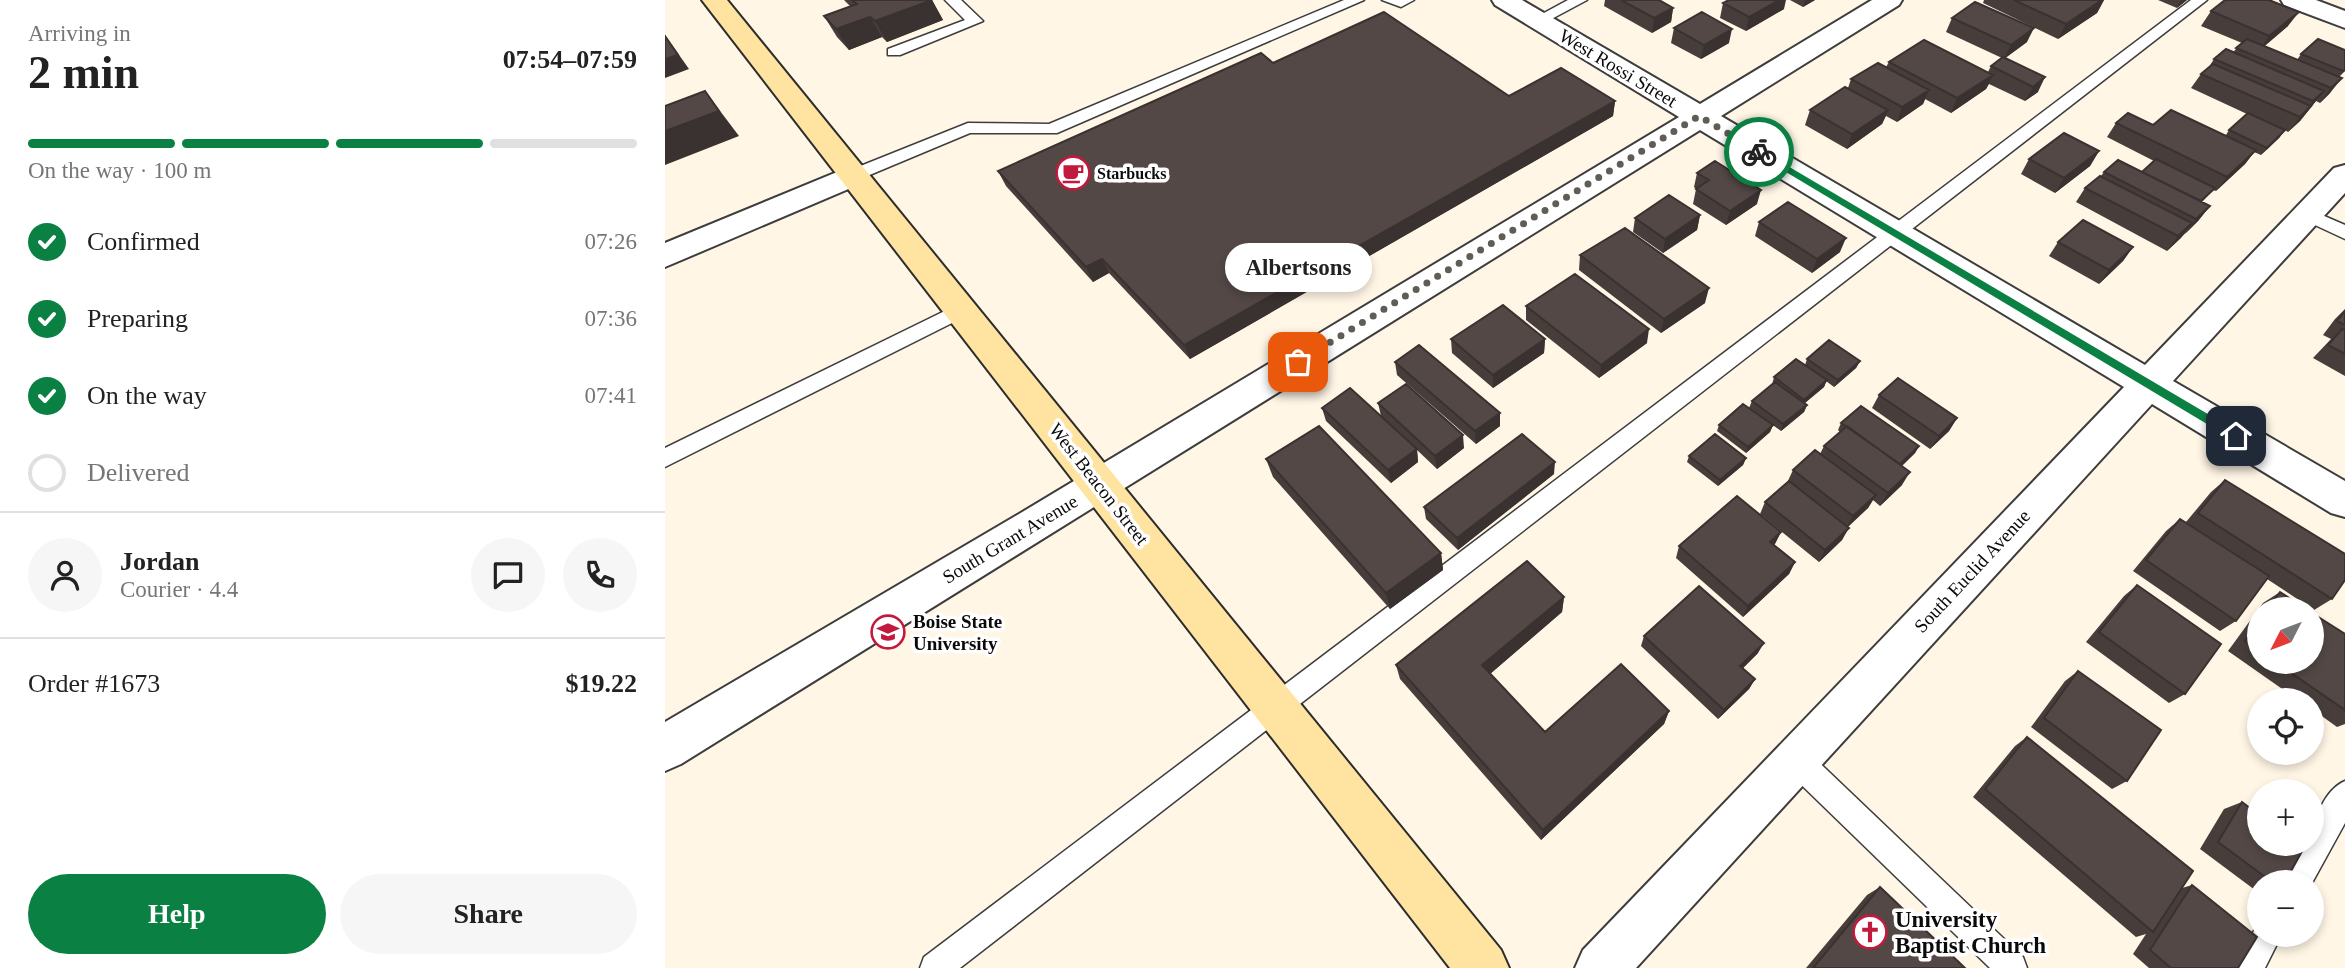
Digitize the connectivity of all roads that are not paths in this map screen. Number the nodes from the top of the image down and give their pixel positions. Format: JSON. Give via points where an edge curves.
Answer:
{"nodes":[{"id":1,"x":714,"y":0,"type":"edge"},
{"id":2,"x":952,"y":0,"type":"edge"},
{"id":3,"x":1357,"y":0,"type":"edge"},
{"id":4,"x":1389,"y":0,"type":"edge"},
{"id":5,"x":1407,"y":0,"type":"edge"},
{"id":6,"x":1504,"y":0,"type":"edge"},
{"id":7,"x":1580,"y":0,"type":"edge"},
{"id":8,"x":1890,"y":0,"type":"edge"},
{"id":9,"x":2200,"y":0,"type":"edge"},
{"id":10,"x":2293,"y":0,"type":"edge"},
{"id":11,"x":1538,"y":20,"type":"junction"},
{"id":12,"x":2345,"y":20,"type":"edge"},
{"id":13,"x":894,"y":52,"type":"dead end"},
{"id":14,"x":1699,"y":116,"type":"junction"},
{"id":15,"x":2345,"y":175,"type":"edge"},
{"id":16,"x":854,"y":176,"type":"junction"},
{"id":17,"x":2308,"y":215,"type":"junction"},
{"id":18,"x":2345,"y":233,"type":"edge"},
{"id":19,"x":1897,"y":234,"type":"junction"},
{"id":20,"x":665,"y":256,"type":"edge"},
{"id":21,"x":961,"y":310,"type":"junction"},
{"id":22,"x":2148,"y":384,"type":"junction"},
{"id":23,"x":665,"y":458,"type":"edge"},
{"id":24,"x":1099,"y":484,"type":"junction"},
{"id":25,"x":2345,"y":501,"type":"edge"},
{"id":26,"x":1275,"y":705,"type":"junction"},
{"id":27,"x":665,"y":748,"type":"edge"},
{"id":28,"x":1795,"y":760,"type":"junction"},
{"id":29,"x":2345,"y":795,"type":"edge"},
{"id":30,"x":2303,"y":870,"type":"edge"},
{"id":31,"x":2260,"y":947,"type":"edge"},
{"id":32,"x":935,"y":968,"type":"edge"},
{"id":33,"x":1483,"y":968,"type":"edge"},
{"id":34,"x":1601,"y":968,"type":"edge"},
{"id":35,"x":2012,"y":968,"type":"edge"},
{"id":36,"x":2248,"y":968,"type":"edge"}],
"edges":[{"from":1,"to":16,"type":"street","name":"West Beacon Street"},
{"from":2,"to":13,"type":"lane","via":[[975,21]]},
{"from":3,"to":16,"type":"lane","via":[[1051,129],[968,128]]},
{"from":4,"to":5,"type":"lane"},
{"from":6,"to":11,"type":"street","name":"West Rossi Street"},
{"from":7,"to":11,"type":"lane"},
{"from":8,"to":14,"type":"street","name":"South Grant Avenue"},
{"from":9,"to":19,"type":"lane"},
{"from":10,"to":12,"type":"street"},
{"from":11,"to":14,"type":"street","name":"West Rossi Street"},
{"from":14,"to":19,"type":"street","name":"West Rossi Street"},
{"from":14,"to":24,"type":"street","name":"South Grant Avenue"},
{"from":15,"to":17,"type":"street","name":"South Euclid Avenue"},
{"from":16,"to":20,"type":"street"},
{"from":16,"to":21,"type":"street","name":"West Beacon Street"},
{"from":17,"to":18,"type":"lane"},
{"from":17,"to":22,"type":"street","name":"South Euclid Avenue"},
{"from":19,"to":22,"type":"street","name":"West Rossi Street"},
{"from":19,"to":26,"type":"lane"},
{"from":21,"to":23,"type":"lane"},
{"from":21,"to":24,"type":"street","name":"West Beacon Street"},
{"from":22,"to":25,"type":"street","name":"West Rossi Street"},
{"from":22,"to":28,"type":"street","name":"South Euclid Avenue"},
{"from":24,"to":26,"type":"street","name":"West Beacon Street"},
{"from":24,"to":27,"type":"street","name":"South Grant Avenue"},
{"from":26,"to":32,"type":"lane"},
{"from":26,"to":33,"type":"street","name":"West Beacon Street"},
{"from":28,"to":34,"type":"street","name":"South Euclid Avenue"},
{"from":28,"to":35,"type":"lane"},
{"from":29,"to":30,"type":"lane"},
{"from":31,"to":36,"type":"lane"}]}
